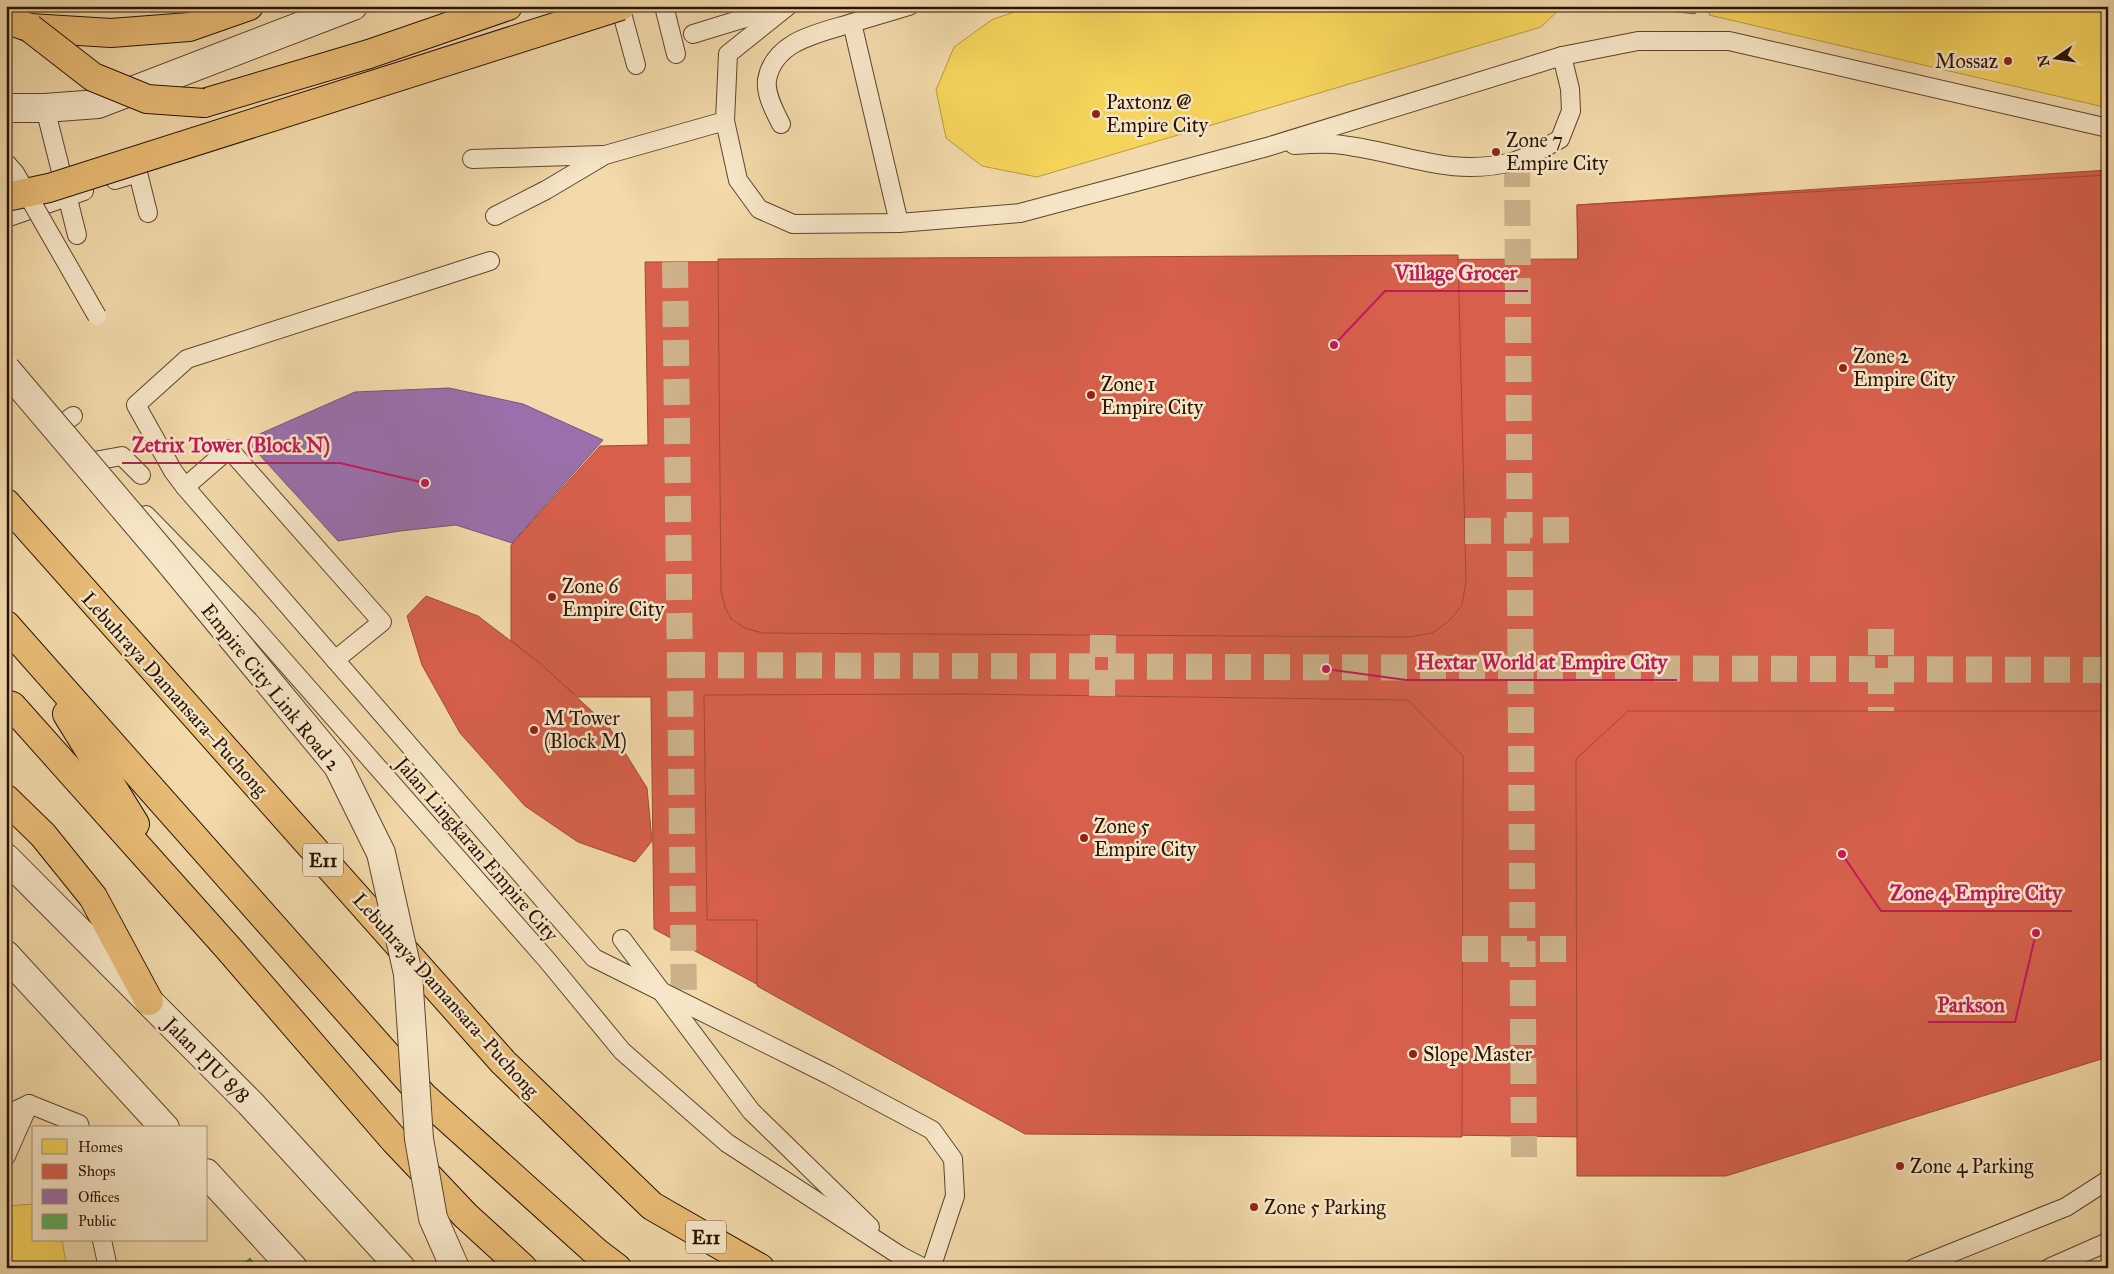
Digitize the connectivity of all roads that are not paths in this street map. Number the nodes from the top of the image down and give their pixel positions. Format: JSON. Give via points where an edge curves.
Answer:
{"nodes":[{"id":1,"x":14,"y":6,"type":"edge"},
{"id":2,"x":250,"y":6,"type":"edge"},
{"id":3,"x":353,"y":6,"type":"edge"},
{"id":4,"x":508,"y":6,"type":"edge"},
{"id":5,"x":620,"y":6,"type":"edge"},
{"id":6,"x":664,"y":6,"type":"edge"},
{"id":7,"x":783,"y":6,"type":"edge"},
{"id":8,"x":788,"y":6,"type":"edge"},
{"id":9,"x":909,"y":6,"type":"edge"},
{"id":10,"x":6,"y":12,"type":"edge"},
{"id":11,"x":18,"y":23,"type":"edge"},
{"id":12,"x":852,"y":23,"type":"junction"},
{"id":13,"x":692,"y":34,"type":"dead end"},
{"id":14,"x":676,"y":54,"type":"dead end"},
{"id":15,"x":1562,"y":56,"type":"junction"},
{"id":16,"x":636,"y":65,"type":"dead end"},
{"id":17,"x":6,"y":108,"type":"edge"},
{"id":18,"x":46,"y":108,"type":"junction"},
{"id":19,"x":726,"y":121,"type":"junction"},
{"id":20,"x":781,"y":124,"type":"dead end"},
{"id":21,"x":2108,"y":128,"type":"edge"},
{"id":22,"x":1266,"y":147,"type":"junction"},
{"id":23,"x":605,"y":155,"type":"junction"},
{"id":24,"x":472,"y":159,"type":"dead end"},
{"id":25,"x":6,"y":163,"type":"edge"},
{"id":26,"x":67,"y":196,"type":"junction"},
{"id":27,"x":6,"y":197,"type":"edge"},
{"id":28,"x":148,"y":213,"type":"dead end"},
{"id":29,"x":496,"y":216,"type":"dead end"},
{"id":30,"x":6,"y":218,"type":"edge"},
{"id":31,"x":900,"y":223,"type":"junction"},
{"id":32,"x":77,"y":235,"type":"dead end"},
{"id":33,"x":490,"y":261,"type":"dead end"},
{"id":34,"x":97,"y":316,"type":"dead end"},
{"id":35,"x":6,"y":370,"type":"edge"},
{"id":36,"x":94,"y":461,"type":"junction"},
{"id":37,"x":141,"y":475,"type":"dead end"},
{"id":38,"x":185,"y":486,"type":"junction"},
{"id":39,"x":6,"y":504,"type":"edge"},
{"id":40,"x":9,"y":628,"type":"edge"},
{"id":41,"x":335,"y":660,"type":"junction"},
{"id":42,"x":6,"y":704,"type":"edge"},
{"id":43,"x":6,"y":799,"type":"edge"},
{"id":44,"x":6,"y":858,"type":"edge"},
{"id":45,"x":622,"y":939,"type":"dead end"},
{"id":46,"x":229,"y":950,"type":"junction"},
{"id":47,"x":6,"y":955,"type":"edge"},
{"id":48,"x":664,"y":993,"type":"junction"},
{"id":49,"x":150,"y":1001,"type":"junction"},
{"id":50,"x":29,"y":1104,"type":"junction"},
{"id":51,"x":6,"y":1115,"type":"edge"},
{"id":52,"x":80,"y":1126,"type":"edge"},
{"id":53,"x":162,"y":1126,"type":"edge"},
{"id":54,"x":6,"y":1156,"type":"edge"},
{"id":55,"x":208,"y":1175,"type":"edge"},
{"id":56,"x":2108,"y":1180,"type":"edge"},
{"id":57,"x":102,"y":1242,"type":"edge"},
{"id":58,"x":2108,"y":1242,"type":"edge"},
{"id":59,"x":900,"y":1255,"type":"junction"},
{"id":60,"x":108,"y":1268,"type":"edge"},
{"id":61,"x":293,"y":1268,"type":"edge"},
{"id":62,"x":401,"y":1268,"type":"edge"},
{"id":63,"x":455,"y":1268,"type":"edge"},
{"id":64,"x":523,"y":1268,"type":"edge"},
{"id":65,"x":617,"y":1268,"type":"edge"},
{"id":66,"x":760,"y":1268,"type":"edge"},
{"id":67,"x":924,"y":1268,"type":"edge"},
{"id":68,"x":931,"y":1268,"type":"edge"},
{"id":69,"x":1914,"y":1268,"type":"edge"},
{"id":70,"x":2049,"y":1268,"type":"edge"}],
"edges":[{"from":1,"to":10,"type":"street"},
{"from":2,"to":11,"type":"highway","via":[[189,27],[111,33]]},
{"from":3,"to":18,"type":"street","via":[[98,104]]},
{"from":4,"to":11,"type":"highway","bridge":true,"via":[[369,54],[204,103],[146,99],[93,77]]},
{"from":5,"to":16,"type":"lane"},
{"from":5,"to":27,"type":"highway","bridge":true,"via":[[49,188]]},
{"from":6,"to":14,"type":"lane"},
{"from":7,"to":13,"type":"lane"},
{"from":8,"to":19,"type":"lane","via":[[728,54]]},
{"from":9,"to":12,"type":"lane"},
{"from":12,"to":20,"type":"lane","via":[[801,38],[777,57],[767,81],[772,105]]},
{"from":12,"to":31,"type":"lane"},
{"from":15,"to":21,"type":"lane","via":[[1638,41],[1729,41]]},
{"from":15,"to":22,"type":"lane"},
{"from":15,"to":22,"type":"lane","via":[[1570,89],[1571,111],[1560,139],[1517,161],[1496,165],[1436,166],[1333,144]]},
{"from":17,"to":18,"type":"street"},
{"from":18,"to":26,"type":"lane"},
{"from":19,"to":23,"type":"lane"},
{"from":19,"to":31,"type":"lane","via":[[738,180],[759,209],[793,224]]},
{"from":22,"to":31,"type":"lane","via":[[1020,213]]},
{"from":23,"to":24,"type":"lane"},
{"from":23,"to":29,"type":"lane"},
{"from":25,"to":34,"type":"lane","bridge":true,"via":[[16,173]]},
{"from":26,"to":28,"type":"lane","via":[[138,173]]},
{"from":26,"to":30,"type":"lane"},
{"from":26,"to":32,"type":"lane"},
{"from":33,"to":38,"type":"lane","via":[[186,359],[136,405],[173,471]]},
{"from":35,"to":36,"type":"lane","name":"Jalan Lingkaran Empire City","via":[[68,420]]},
{"from":35,"to":63,"type":"street","name":"Empire City Link Road 2","bridge":true,"via":[[338,766],[381,853],[408,974],[419,1139],[432,1218]]},
{"from":36,"to":37,"type":"lane","via":[[122,456]]},
{"from":36,"to":59,"type":"lane","name":"Jalan Lingkaran Empire City","via":[[249,621],[541,953],[622,1052],[727,1143]]},
{"from":38,"to":41,"type":"lane"},
{"from":38,"to":41,"type":"lane","via":[[229,449],[382,622]]},
{"from":39,"to":66,"type":"highway","name":"Lebuhraya Damansara–Puchong","number":"E11","via":[[503,1062],[652,1206]]},
{"from":40,"to":46,"type":"highway","via":[[131,819]]},
{"from":40,"to":65,"type":"highway","via":[[424,1097]]},
{"from":41,"to":48,"type":"lane","via":[[594,958]]},
{"from":42,"to":46,"type":"highway","via":[[12,706]]},
{"from":43,"to":49,"type":"highway","via":[[43,835],[94,896]]},
{"from":44,"to":49,"type":"street","name":"Jalan PJU 8/8"},
{"from":45,"to":48,"type":"lane","name":"Jalan Lingkaran Empire City"},
{"from":46,"to":64,"type":"highway","via":[[395,1141],[466,1216]]},
{"from":47,"to":53,"type":"street"},
{"from":48,"to":59,"type":"lane","name":"Jalan Lingkaran Empire City","via":[[751,1111]]},
{"from":48,"to":68,"type":"lane","via":[[932,1130],[953,1159],[955,1196]]},
{"from":49,"to":62,"type":"street","name":"Jalan PJU 8/8","via":[[250,1103]]},
{"from":50,"to":51,"type":"lane"},
{"from":50,"to":52,"type":"lane"},
{"from":50,"to":54,"type":"lane"},
{"from":55,"to":61,"type":"street"},
{"from":56,"to":69,"type":"lane","via":[[2066,1207]]},
{"from":57,"to":60,"type":"lane"},
{"from":58,"to":70,"type":"lane"},
{"from":59,"to":67,"type":"lane","name":"Jalan Lingkaran Empire City"}]}
